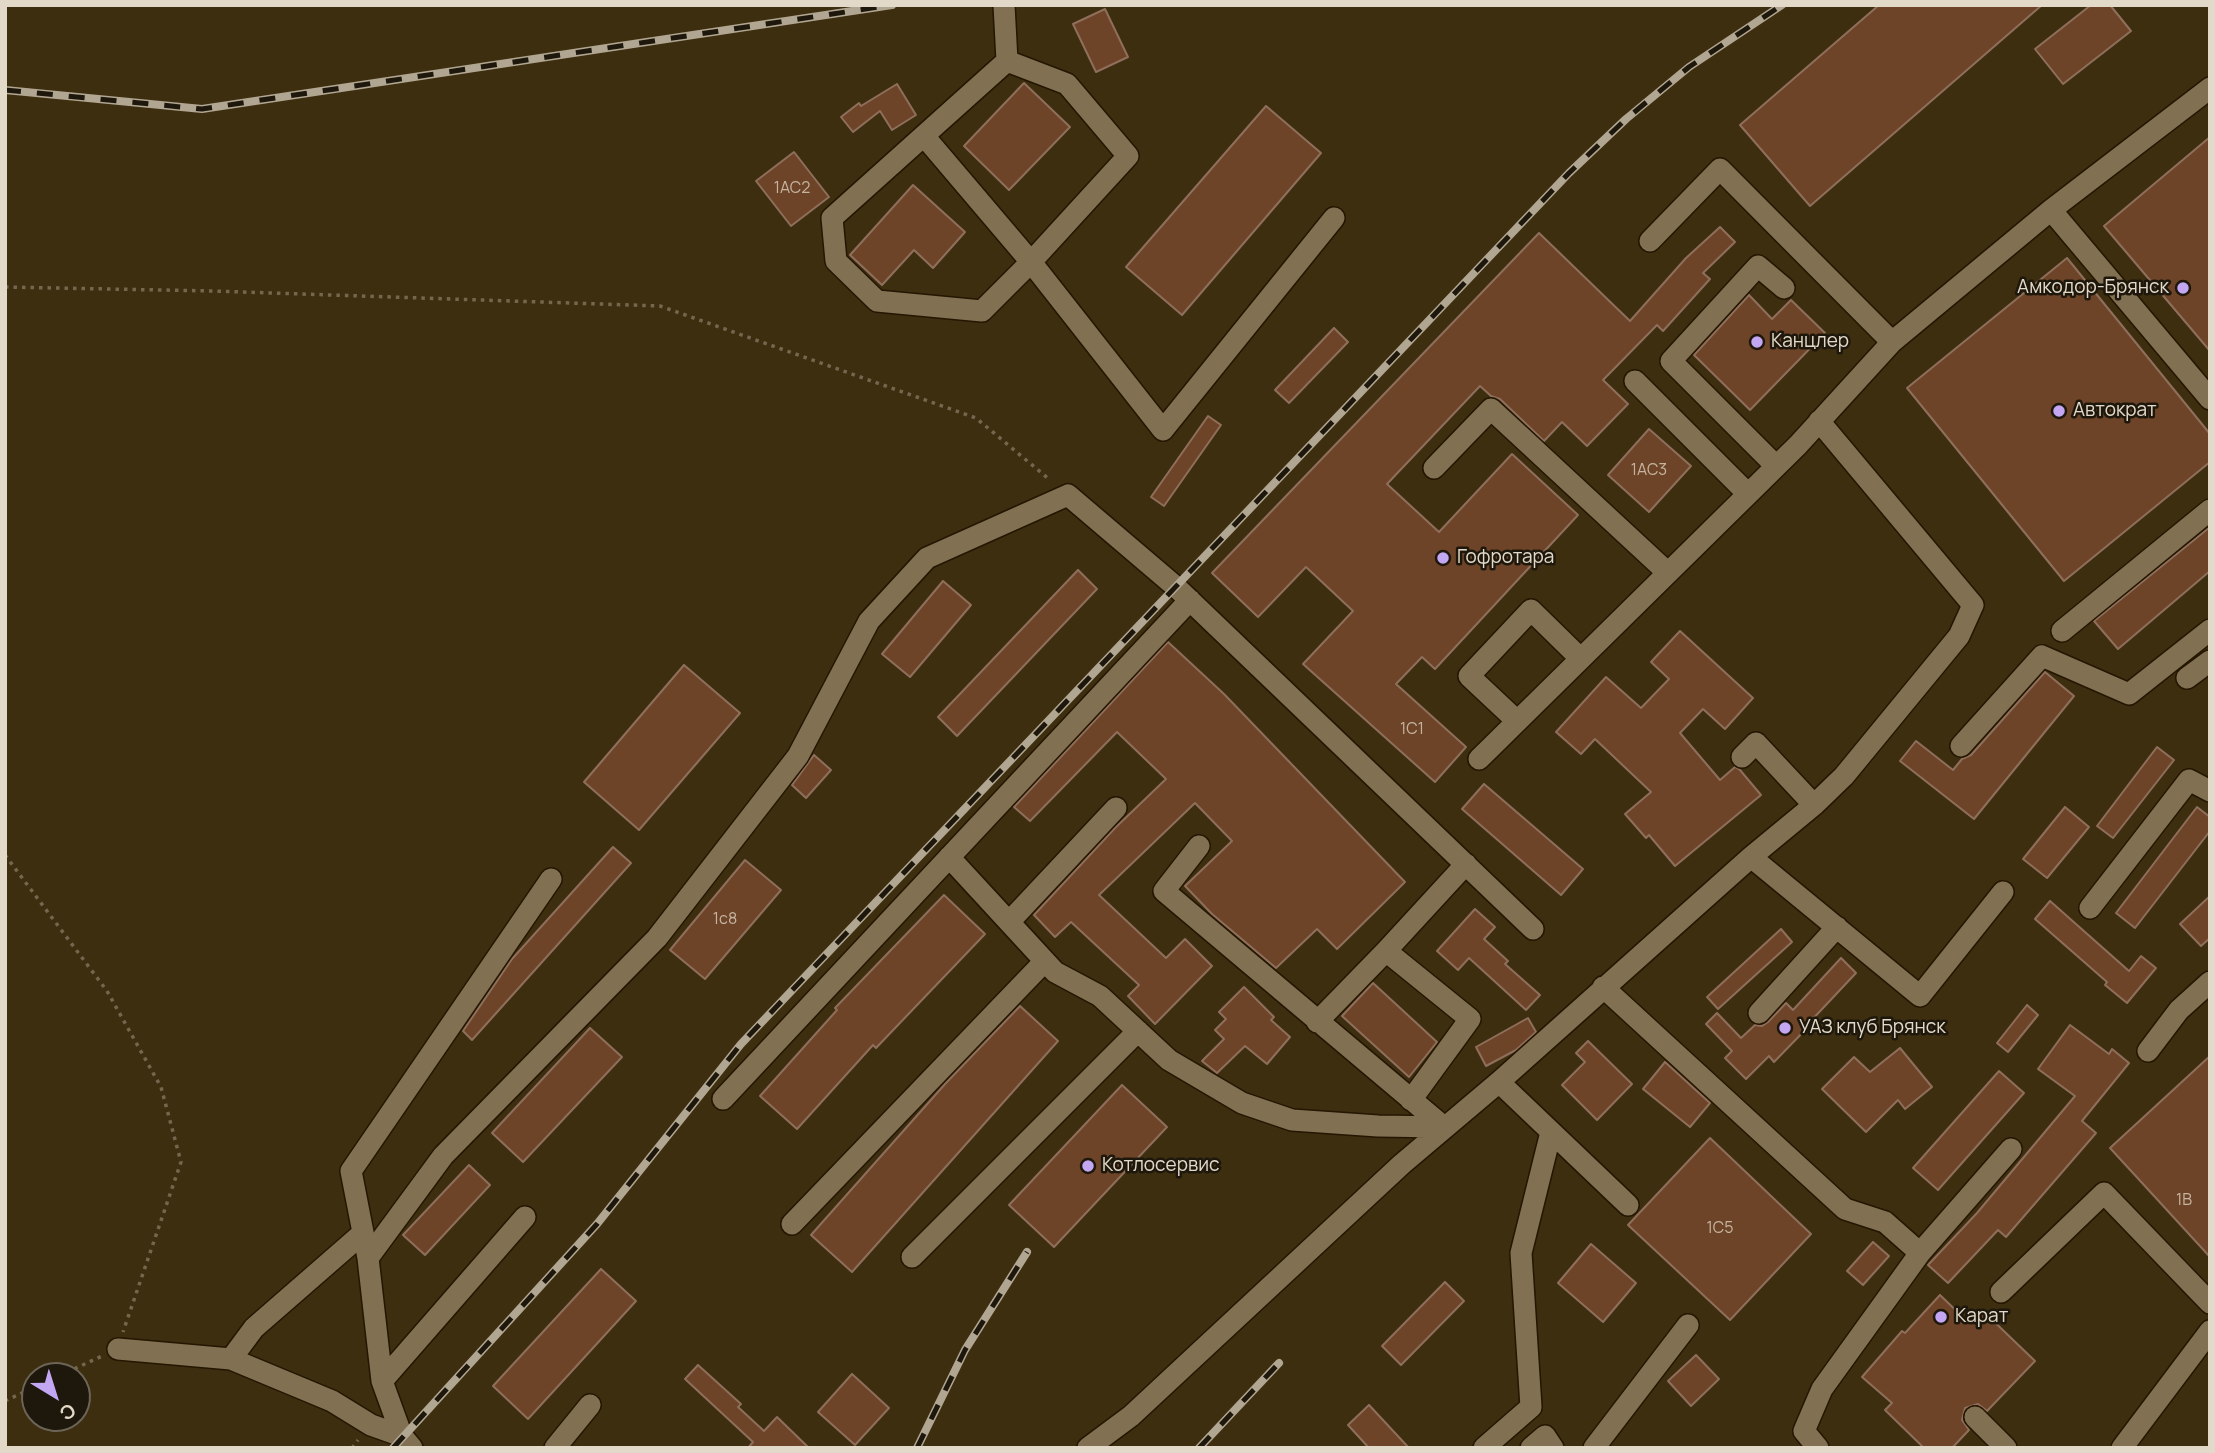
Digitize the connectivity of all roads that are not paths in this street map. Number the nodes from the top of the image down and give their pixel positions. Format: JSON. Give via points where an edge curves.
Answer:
{"nodes":[{"id":1,"x":1004,"y":5,"type":"edge"},
{"id":2,"x":1007,"y":61,"type":"junction"},
{"id":3,"x":2210,"y":88,"type":"edge"},
{"id":4,"x":924,"y":136,"type":"junction"},
{"id":5,"x":2051,"y":210,"type":"junction"},
{"id":6,"x":1334,"y":218,"type":"dead end"},
{"id":7,"x":1650,"y":241,"type":"dead end"},
{"id":8,"x":1031,"y":262,"type":"junction"},
{"id":9,"x":1784,"y":288,"type":"dead end"},
{"id":10,"x":1892,"y":342,"type":"junction"},
{"id":11,"x":1635,"y":381,"type":"dead end"},
{"id":12,"x":2210,"y":400,"type":"edge"},
{"id":13,"x":1819,"y":421,"type":"junction"},
{"id":14,"x":1776,"y":466,"type":"junction"},
{"id":15,"x":1434,"y":468,"type":"dead end"},
{"id":16,"x":1748,"y":494,"type":"junction"},
{"id":17,"x":2210,"y":510,"type":"edge"},
{"id":18,"x":1668,"y":573,"type":"junction"},
{"id":19,"x":1190,"y":600,"type":"junction"},
{"id":20,"x":2210,"y":630,"type":"edge"},
{"id":21,"x":2062,"y":631,"type":"dead end"},
{"id":22,"x":1580,"y":658,"type":"junction"},
{"id":23,"x":2210,"y":661,"type":"edge"},
{"id":24,"x":2187,"y":678,"type":"dead end"},
{"id":25,"x":1517,"y":721,"type":"junction"},
{"id":26,"x":1961,"y":746,"type":"dead end"},
{"id":27,"x":1742,"y":757,"type":"dead end"},
{"id":28,"x":1479,"y":759,"type":"dead end"},
{"id":29,"x":2210,"y":791,"type":"edge"},
{"id":30,"x":1814,"y":805,"type":"junction"},
{"id":31,"x":1116,"y":808,"type":"dead end"},
{"id":32,"x":1199,"y":846,"type":"dead end"},
{"id":33,"x":949,"y":857,"type":"junction"},
{"id":34,"x":1751,"y":857,"type":"junction"},
{"id":35,"x":1466,"y":864,"type":"junction"},
{"id":36,"x":551,"y":880,"type":"dead end"},
{"id":37,"x":2003,"y":892,"type":"dead end"},
{"id":38,"x":2091,"y":908,"type":"dead end"},
{"id":39,"x":1009,"y":922,"type":"junction"},
{"id":40,"x":1837,"y":927,"type":"junction"},
{"id":41,"x":1533,"y":929,"type":"dead end"},
{"id":42,"x":1386,"y":951,"type":"junction"},
{"id":43,"x":1045,"y":961,"type":"junction"},
{"id":44,"x":2210,"y":982,"type":"edge"},
{"id":45,"x":1603,"y":987,"type":"junction"},
{"id":46,"x":1759,"y":1013,"type":"dead end"},
{"id":47,"x":1317,"y":1022,"type":"junction"},
{"id":48,"x":1138,"y":1031,"type":"junction"},
{"id":49,"x":2148,"y":1051,"type":"dead end"},
{"id":50,"x":1499,"y":1082,"type":"junction"},
{"id":51,"x":723,"y":1099,"type":"dead end"},
{"id":52,"x":1411,"y":1100,"type":"junction"},
{"id":53,"x":1444,"y":1127,"type":"junction"},
{"id":54,"x":1550,"y":1132,"type":"junction"},
{"id":55,"x":2011,"y":1149,"type":"dead end"},
{"id":56,"x":1628,"y":1205,"type":"dead end"},
{"id":57,"x":525,"y":1217,"type":"dead end"},
{"id":58,"x":792,"y":1224,"type":"dead end"},
{"id":59,"x":363,"y":1233,"type":"junction"},
{"id":60,"x":1920,"y":1253,"type":"junction"},
{"id":61,"x":912,"y":1257,"type":"dead end"},
{"id":62,"x":368,"y":1258,"type":"junction"},
{"id":63,"x":2001,"y":1292,"type":"dead end"},
{"id":64,"x":2210,"y":1303,"type":"edge"},
{"id":65,"x":1688,"y":1325,"type":"dead end"},
{"id":66,"x":2210,"y":1331,"type":"edge"},
{"id":67,"x":118,"y":1349,"type":"road end"},
{"id":68,"x":231,"y":1359,"type":"junction"},
{"id":69,"x":383,"y":1381,"type":"junction"},
{"id":70,"x":590,"y":1405,"type":"dead end"},
{"id":71,"x":1531,"y":1407,"type":"junction"},
{"id":72,"x":1975,"y":1417,"type":"dead end"},
{"id":73,"x":407,"y":1442,"type":"edge"},
{"id":74,"x":1543,"y":1444,"type":"edge"},
{"id":75,"x":555,"y":1448,"type":"edge"},
{"id":76,"x":1088,"y":1448,"type":"edge"},
{"id":77,"x":1484,"y":1448,"type":"edge"},
{"id":78,"x":1594,"y":1448,"type":"edge"},
{"id":79,"x":1818,"y":1448,"type":"edge"},
{"id":80,"x":2006,"y":1448,"type":"edge"},
{"id":81,"x":2122,"y":1448,"type":"edge"}],
"edges":[{"from":1,"to":2,"type":"street"},
{"from":2,"to":4,"type":"street"},
{"from":2,"to":8,"type":"street","via":[[1067,84],[1128,156]]},
{"from":3,"to":5,"type":"street"},
{"from":4,"to":8,"type":"street"},
{"from":4,"to":8,"type":"street","via":[[832,218],[836,261],[877,301],[982,310]]},
{"from":5,"to":10,"type":"street"},
{"from":5,"to":12,"type":"street"},
{"from":6,"to":8,"type":"street","via":[[1163,429]]},
{"from":7,"to":10,"type":"street","via":[[1720,169]]},
{"from":9,"to":14,"type":"street","via":[[1758,266],[1671,361]]},
{"from":10,"to":13,"type":"street"},
{"from":11,"to":16,"type":"street"},
{"from":13,"to":14,"type":"street"},
{"from":13,"to":30,"type":"street","via":[[1973,605],[1959,636],[1844,776]]},
{"from":14,"to":16,"type":"street"},
{"from":15,"to":18,"type":"street","via":[[1491,409]]},
{"from":16,"to":18,"type":"street"},
{"from":17,"to":21,"type":"street"},
{"from":18,"to":22,"type":"street"},
{"from":19,"to":33,"type":"street"},
{"from":19,"to":35,"type":"street"},
{"from":19,"to":62,"type":"street","via":[[1068,495],[927,558],[869,621],[798,756],[665,928],[443,1156]]},
{"from":20,"to":26,"type":"street","via":[[2129,694],[2042,656]]},
{"from":22,"to":25,"type":"street"},
{"from":22,"to":25,"type":"street","via":[[1531,610],[1469,676]]},
{"from":23,"to":24,"type":"street"},
{"from":25,"to":28,"type":"street"},
{"from":27,"to":30,"type":"street","via":[[1756,743]]},
{"from":29,"to":38,"type":"street","via":[[2189,780]]},
{"from":30,"to":34,"type":"street"},
{"from":31,"to":39,"type":"street"},
{"from":32,"to":47,"type":"street","via":[[1164,891]]},
{"from":33,"to":39,"type":"street"},
{"from":33,"to":51,"type":"street"},
{"from":34,"to":40,"type":"street"},
{"from":34,"to":45,"type":"street"},
{"from":35,"to":41,"type":"street"},
{"from":35,"to":42,"type":"street"},
{"from":36,"to":59,"type":"street","via":[[351,1171]]},
{"from":37,"to":40,"type":"street","via":[[1920,996]]},
{"from":39,"to":43,"type":"street"},
{"from":40,"to":46,"type":"street"},
{"from":42,"to":47,"type":"street"},
{"from":42,"to":52,"type":"street","via":[[1470,1019]]},
{"from":43,"to":48,"type":"street","via":[[1055,972],[1100,996]]},
{"from":43,"to":58,"type":"street"},
{"from":44,"to":49,"type":"street","via":[[2179,1010]]},
{"from":45,"to":50,"type":"street"},
{"from":45,"to":60,"type":"street","via":[[1845,1209],[1885,1222]]},
{"from":47,"to":52,"type":"street"},
{"from":48,"to":53,"type":"street","via":[[1169,1060],[1242,1103],[1292,1120]]},
{"from":48,"to":61,"type":"street"},
{"from":50,"to":53,"type":"street"},
{"from":50,"to":54,"type":"street"},
{"from":52,"to":53,"type":"street"},
{"from":53,"to":76,"type":"street","via":[[1130,1416]]},
{"from":54,"to":56,"type":"street"},
{"from":54,"to":71,"type":"street","via":[[1521,1254]]},
{"from":55,"to":60,"type":"street"},
{"from":57,"to":69,"type":"street"},
{"from":59,"to":62,"type":"street"},
{"from":59,"to":68,"type":"street","via":[[254,1328]]},
{"from":60,"to":79,"type":"street","via":[[1822,1389],[1804,1431]]},
{"from":62,"to":69,"type":"street"},
{"from":63,"to":64,"type":"street","via":[[2104,1193]]},
{"from":65,"to":78,"type":"street"},
{"from":66,"to":81,"type":"street"},
{"from":67,"to":68,"type":"street"},
{"from":68,"to":73,"type":"street","via":[[332,1401]]},
{"from":69,"to":73,"type":"street"},
{"from":70,"to":75,"type":"street"},
{"from":71,"to":74,"type":"street"},
{"from":71,"to":77,"type":"street"},
{"from":72,"to":80,"type":"street"}]}
